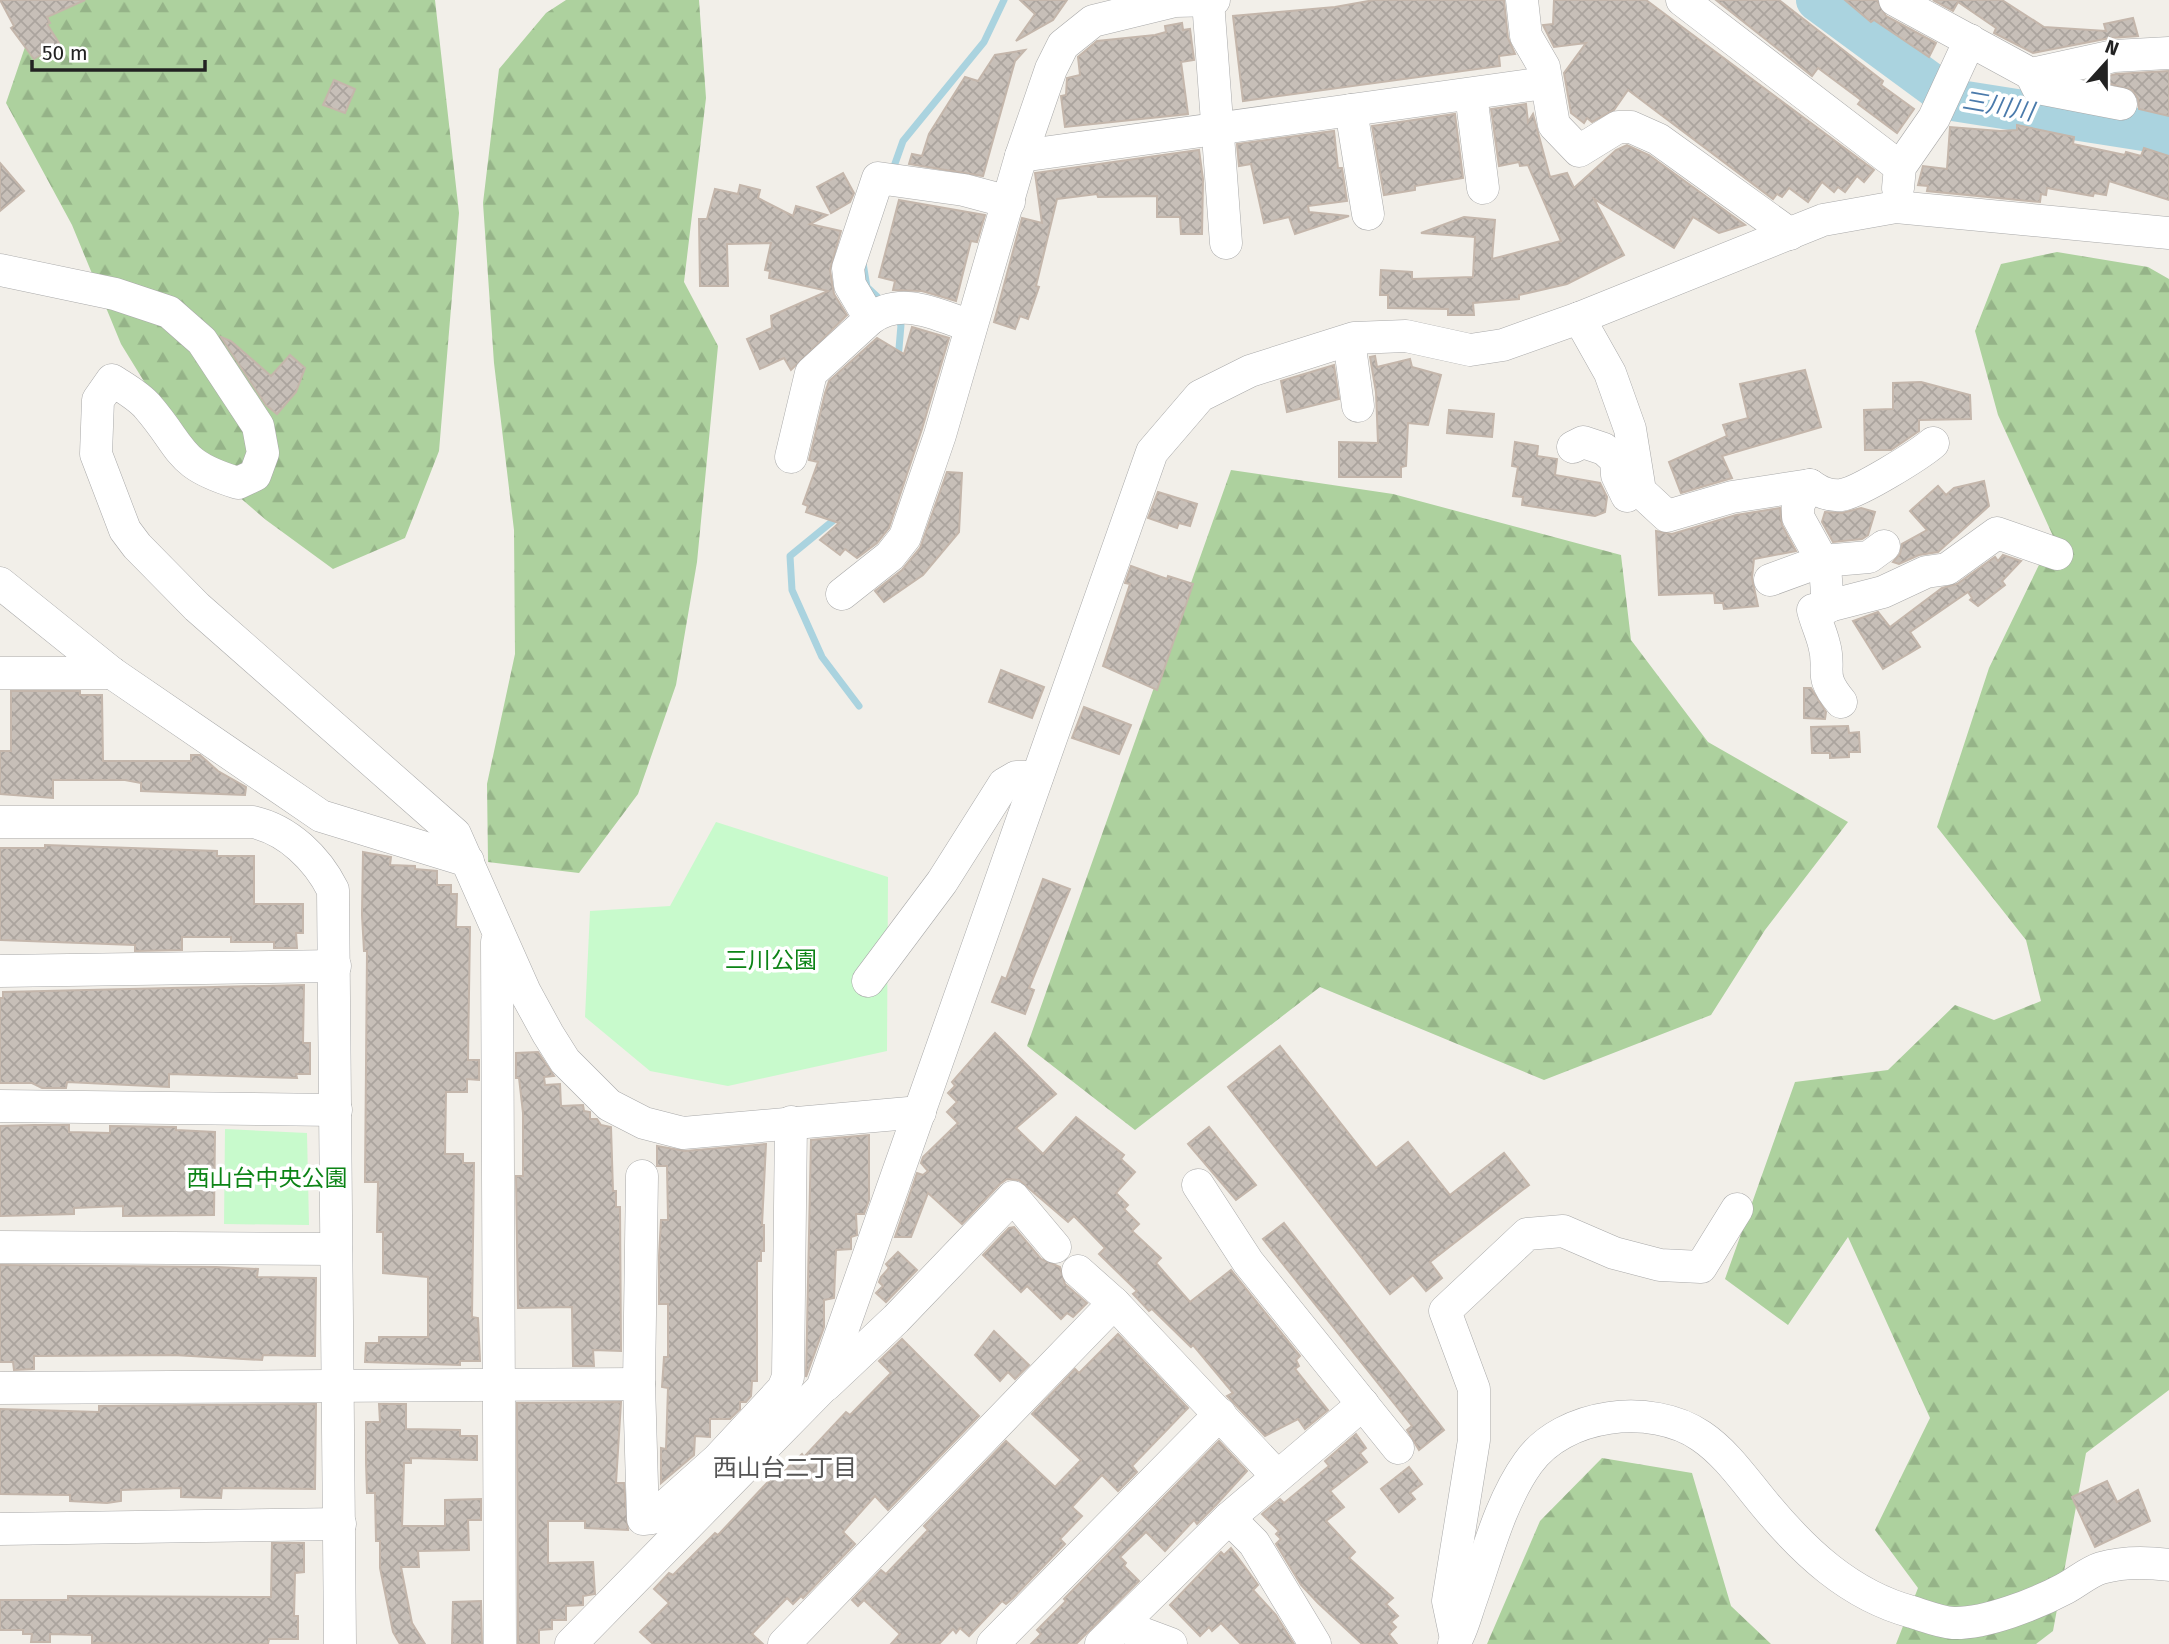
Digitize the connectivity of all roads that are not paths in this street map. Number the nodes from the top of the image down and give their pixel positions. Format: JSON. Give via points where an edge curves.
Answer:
{"nodes":[{"id":1,"x":1214,"y":0,"type":"edge"},
{"id":2,"x":1522,"y":0,"type":"edge"},
{"id":3,"x":1682,"y":0,"type":"edge"},
{"id":4,"x":1174,"y":1,"type":"edge"},
{"id":5,"x":1208,"y":1,"type":"edge"},
{"id":6,"x":1897,"y":1,"type":"edge"},
{"id":7,"x":1963,"y":53,"type":"junction"},
{"id":8,"x":2169,"y":54,"type":"edge"},
{"id":9,"x":2031,"y":74,"type":"junction"},
{"id":10,"x":1545,"y":83,"type":"junction"},
{"id":11,"x":1471,"y":94,"type":"junction"},
{"id":12,"x":2121,"y":104,"type":"dead end"},
{"id":13,"x":1351,"y":110,"type":"junction"},
{"id":14,"x":1215,"y":127,"type":"junction"},
{"id":15,"x":1021,"y":156,"type":"junction"},
{"id":16,"x":1900,"y":167,"type":"junction"},
{"id":17,"x":1483,"y":188,"type":"dead end"},
{"id":18,"x":1009,"y":202,"type":"junction"},
{"id":19,"x":1896,"y":207,"type":"junction"},
{"id":20,"x":1368,"y":214,"type":"dead end"},
{"id":21,"x":2169,"y":233,"type":"edge"},
{"id":22,"x":1790,"y":234,"type":"junction"},
{"id":23,"x":1226,"y":243,"type":"dead end"},
{"id":24,"x":0,"y":270,"type":"edge"},
{"id":25,"x":886,"y":311,"type":"junction"},
{"id":26,"x":1579,"y":318,"type":"junction"},
{"id":27,"x":971,"y":326,"type":"junction"},
{"id":28,"x":1349,"y":340,"type":"junction"},
{"id":29,"x":1358,"y":406,"type":"dead end"},
{"id":30,"x":1933,"y":443,"type":"dead end"},
{"id":31,"x":1573,"y":447,"type":"dead end"},
{"id":32,"x":791,"y":457,"type":"dead end"},
{"id":33,"x":1810,"y":485,"type":"junction"},
{"id":34,"x":1667,"y":516,"type":"junction"},
{"id":35,"x":1884,"y":546,"type":"dead end"},
{"id":36,"x":2057,"y":554,"type":"dead end"},
{"id":37,"x":1822,"y":561,"type":"junction"},
{"id":38,"x":1770,"y":580,"type":"dead end"},
{"id":39,"x":0,"y":583,"type":"edge"},
{"id":40,"x":842,"y":594,"type":"dead end"},
{"id":41,"x":1828,"y":607,"type":"junction"},
{"id":42,"x":0,"y":673,"type":"edge"},
{"id":43,"x":112,"y":673,"type":"junction"},
{"id":44,"x":1841,"y":702,"type":"dead end"},
{"id":45,"x":1037,"y":777,"type":"junction"},
{"id":46,"x":321,"y":816,"type":"junction"},
{"id":47,"x":0,"y":822,"type":"edge"},
{"id":48,"x":297,"y":845,"type":"junction"},
{"id":49,"x":468,"y":861,"type":"junction"},
{"id":50,"x":497,"y":930,"type":"junction"},
{"id":51,"x":335,"y":966,"type":"junction"},
{"id":52,"x":0,"y":971,"type":"edge"},
{"id":53,"x":868,"y":981,"type":"dead end"},
{"id":54,"x":0,"y":1106,"type":"edge"},
{"id":55,"x":336,"y":1110,"type":"junction"},
{"id":56,"x":920,"y":1112,"type":"junction"},
{"id":57,"x":791,"y":1122,"type":"junction"},
{"id":58,"x":642,"y":1176,"type":"dead end"},
{"id":59,"x":1198,"y":1185,"type":"dead end"},
{"id":60,"x":1737,"y":1209,"type":"dead end"},
{"id":61,"x":0,"y":1247,"type":"edge"},
{"id":62,"x":1055,"y":1247,"type":"dead end"},
{"id":63,"x":336,"y":1249,"type":"junction"},
{"id":64,"x":1079,"y":1271,"type":"dead end"},
{"id":65,"x":1114,"y":1304,"type":"junction"},
{"id":66,"x":639,"y":1384,"type":"junction"},
{"id":67,"x":498,"y":1386,"type":"junction"},
{"id":68,"x":339,"y":1387,"type":"junction"},
{"id":69,"x":0,"y":1388,"type":"edge"},
{"id":70,"x":822,"y":1388,"type":"junction"},
{"id":71,"x":1363,"y":1404,"type":"junction"},
{"id":72,"x":1220,"y":1414,"type":"junction"},
{"id":73,"x":1398,"y":1448,"type":"dead end"},
{"id":74,"x":1277,"y":1476,"type":"junction"},
{"id":75,"x":1229,"y":1518,"type":"junction"},
{"id":76,"x":340,"y":1524,"type":"junction"},
{"id":77,"x":0,"y":1529,"type":"edge"},
{"id":78,"x":2169,"y":1565,"type":"edge"},
{"id":79,"x":1110,"y":1635,"type":"edge"},
{"id":80,"x":1455,"y":1642,"type":"edge"},
{"id":81,"x":340,"y":1644,"type":"edge"},
{"id":82,"x":500,"y":1644,"type":"edge"},
{"id":83,"x":570,"y":1644,"type":"edge"},
{"id":84,"x":784,"y":1644,"type":"edge"},
{"id":85,"x":993,"y":1644,"type":"edge"},
{"id":86,"x":1171,"y":1644,"type":"edge"},
{"id":87,"x":1315,"y":1644,"type":"edge"}],
"edges":[{"from":1,"to":5,"type":"street"},
{"from":2,"to":10,"type":"street","via":[[1526,36],[1545,67]]},
{"from":3,"to":16,"type":"street"},
{"from":4,"to":5,"type":"street"},
{"from":4,"to":15,"type":"street","via":[[1093,21],[1063,45]]},
{"from":5,"to":14,"type":"street"},
{"from":6,"to":7,"type":"street"},
{"from":7,"to":9,"type":"street"},
{"from":7,"to":16,"type":"street","via":[[1934,118]]},
{"from":8,"to":9,"type":"street","via":[[2114,56]]},
{"from":9,"to":12,"type":"street","via":[[2038,88]]},
{"from":10,"to":11,"type":"street"},
{"from":10,"to":22,"type":"street","via":[[1554,125],[1579,151],[1618,127],[1642,131]]},
{"from":11,"to":13,"type":"street"},
{"from":11,"to":17,"type":"street"},
{"from":13,"to":14,"type":"street"},
{"from":13,"to":20,"type":"street"},
{"from":14,"to":15,"type":"street"},
{"from":14,"to":23,"type":"street"},
{"from":15,"to":18,"type":"street"},
{"from":16,"to":19,"type":"street"},
{"from":18,"to":25,"type":"street","via":[[892,180],[848,268],[850,285]]},
{"from":18,"to":27,"type":"street"},
{"from":19,"to":21,"type":"street"},
{"from":19,"to":22,"type":"street","via":[[1823,220]]},
{"from":22,"to":26,"type":"street"},
{"from":24,"to":49,"type":"street","via":[[169,312],[202,341],[258,426],[263,453],[254,475],[238,483],[205,472],[182,454],[146,405],[112,380],[98,400],[96,454],[125,530],[197,607],[455,834]]},
{"from":25,"to":27,"type":"street"},
{"from":25,"to":32,"type":"street","via":[[811,373]]},
{"from":26,"to":28,"type":"street","via":[[1503,345],[1470,350],[1406,336]]},
{"from":26,"to":34,"type":"street","via":[[1610,373],[1630,429],[1640,491]]},
{"from":27,"to":40,"type":"street","via":[[905,537],[890,556]]},
{"from":28,"to":29,"type":"street"},
{"from":28,"to":45,"type":"street","via":[[1250,372],[1199,396],[1152,452]]},
{"from":30,"to":33,"type":"street","via":[[1914,460],[1843,495],[1826,495]]},
{"from":31,"to":34,"type":"street","via":[[1593,444],[1616,460],[1617,475],[1641,518],[1654,522]]},
{"from":33,"to":34,"type":"street","via":[[1732,497]]},
{"from":33,"to":37,"type":"street","via":[[1798,505],[1798,517]]},
{"from":35,"to":37,"type":"street","via":[[1869,558]]},
{"from":36,"to":41,"type":"street","via":[[1997,533],[1947,569],[1926,572],[1883,592]]},
{"from":37,"to":38,"type":"street"},
{"from":37,"to":41,"type":"street"},
{"from":39,"to":43,"type":"street"},
{"from":41,"to":44,"type":"street","via":[[1813,610],[1824,644],[1824,673]]},
{"from":42,"to":43,"type":"street"},
{"from":43,"to":46,"type":"street"},
{"from":45,"to":53,"type":"street","via":[[1016,777],[1004,784],[942,882]]},
{"from":45,"to":56,"type":"street"},
{"from":46,"to":48,"type":"street"},
{"from":46,"to":49,"type":"street"},
{"from":47,"to":48,"type":"street","via":[[253,822],[270,826]]},
{"from":48,"to":51,"type":"street","via":[[326,875],[332,890]]},
{"from":49,"to":50,"type":"street"},
{"from":50,"to":57,"type":"street","via":[[525,992],[565,1061],[609,1105],[643,1123],[683,1133]]},
{"from":50,"to":67,"type":"street"},
{"from":51,"to":52,"type":"street"},
{"from":51,"to":55,"type":"street"},
{"from":54,"to":55,"type":"street"},
{"from":55,"to":63,"type":"street"},
{"from":56,"to":57,"type":"street"},
{"from":56,"to":70,"type":"street"},
{"from":57,"to":66,"type":"street","via":[[788,1377],[783,1389],[718,1458],[652,1518],[643,1519]]},
{"from":58,"to":66,"type":"street"},
{"from":59,"to":71,"type":"street","via":[[1248,1262]]},
{"from":60,"to":80,"type":"street","via":[[1701,1267],[1660,1265],[1614,1253],[1563,1231],[1527,1234],[1445,1311],[1474,1389],[1474,1440],[1448,1601]]},
{"from":61,"to":63,"type":"street"},
{"from":62,"to":70,"type":"street","via":[[1013,1197],[896,1319]]},
{"from":63,"to":68,"type":"street"},
{"from":64,"to":65,"type":"street"},
{"from":65,"to":72,"type":"street"},
{"from":65,"to":84,"type":"street"},
{"from":66,"to":67,"type":"street"},
{"from":67,"to":68,"type":"street"},
{"from":67,"to":82,"type":"street"},
{"from":68,"to":69,"type":"street"},
{"from":68,"to":76,"type":"street"},
{"from":70,"to":83,"type":"street"},
{"from":71,"to":73,"type":"street"},
{"from":71,"to":74,"type":"street"},
{"from":72,"to":74,"type":"street"},
{"from":72,"to":85,"type":"street"},
{"from":74,"to":75,"type":"street"},
{"from":75,"to":79,"type":"street"},
{"from":75,"to":87,"type":"street","via":[[1254,1544]]},
{"from":76,"to":77,"type":"street"},
{"from":76,"to":81,"type":"street"},
{"from":78,"to":80,"type":"street","via":[[2147,1562],[2099,1568],[2062,1590],[2004,1614],[1953,1623],[1868,1598],[1831,1571],[1792,1537],[1724,1455],[1699,1434],[1667,1421],[1598,1419],[1541,1446],[1527,1464],[1511,1491]]},
{"from":79,"to":86,"type":"street"}]}
